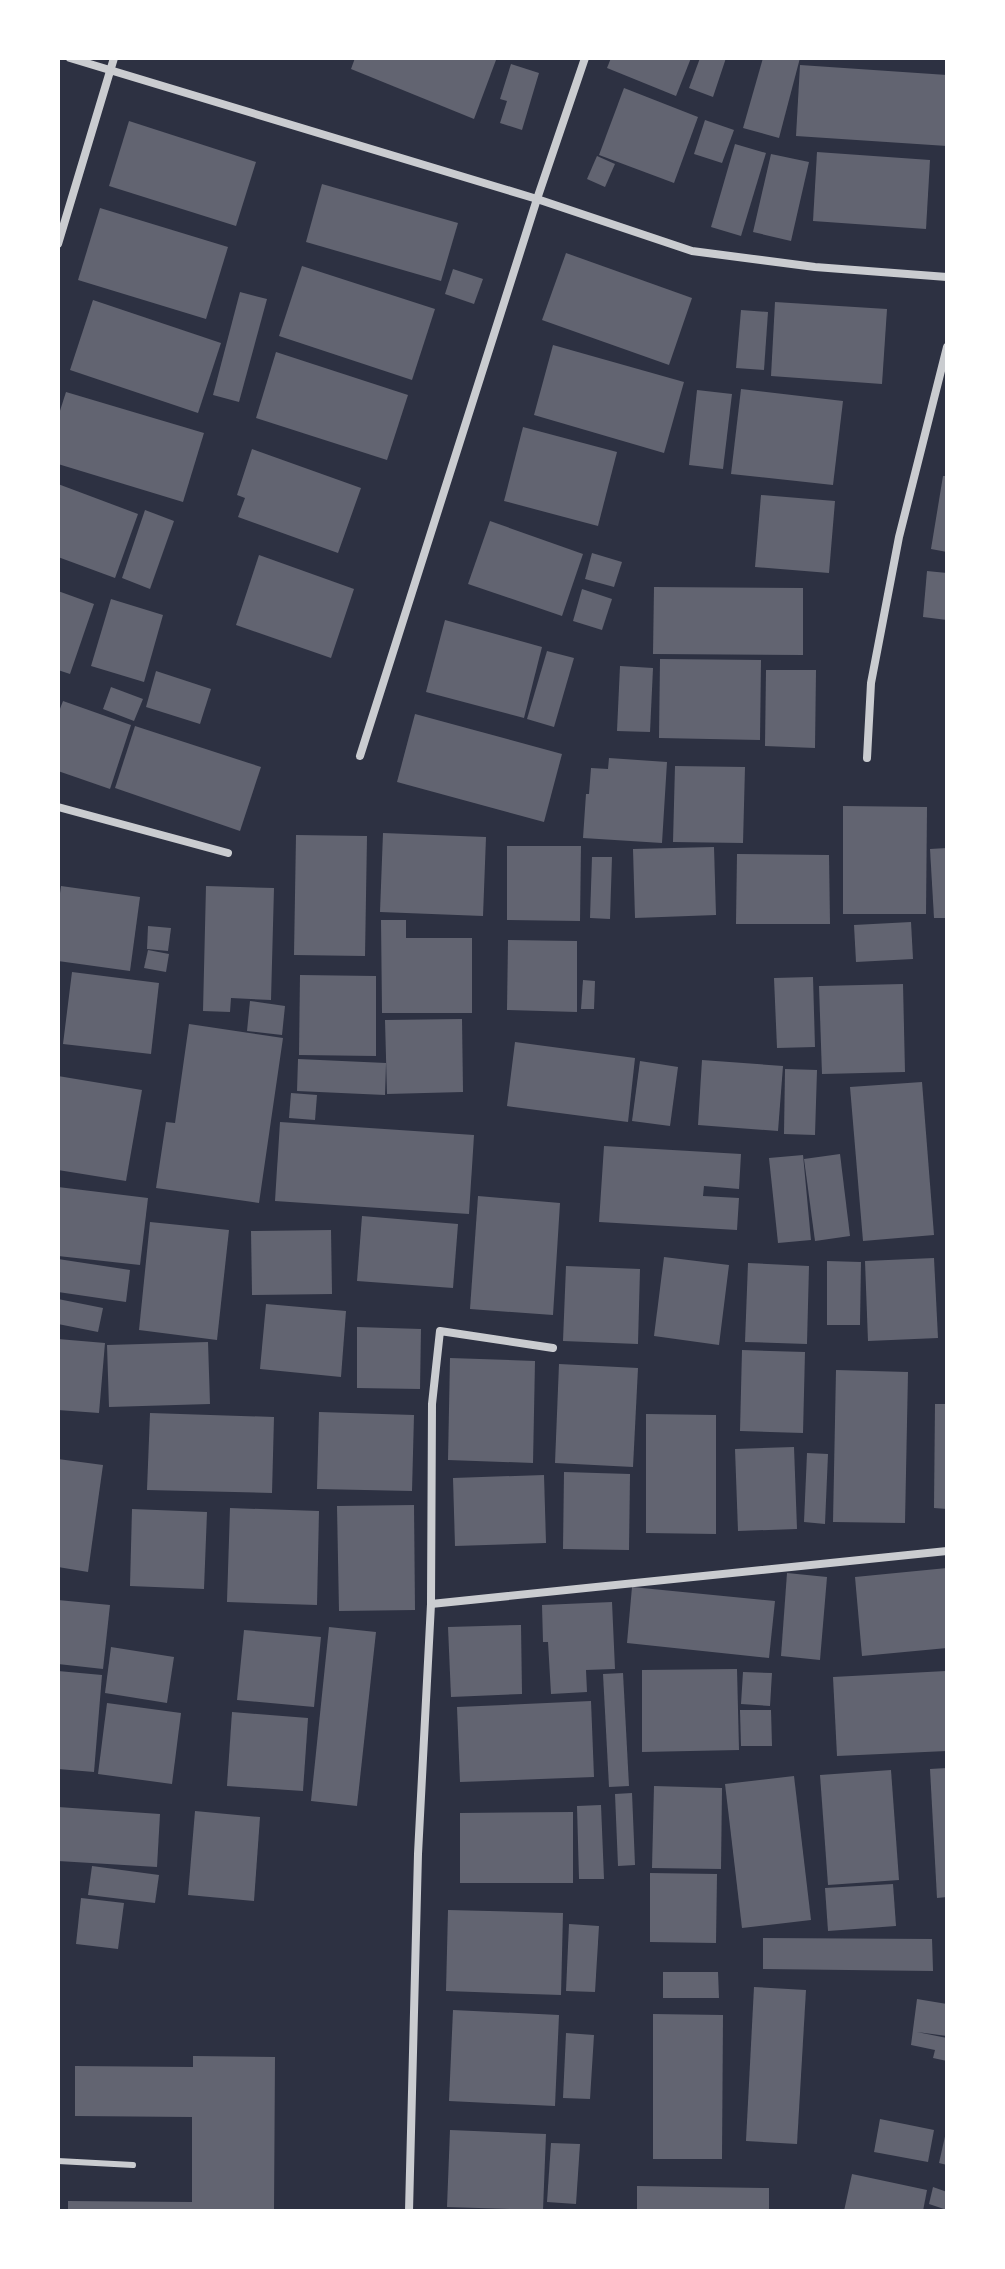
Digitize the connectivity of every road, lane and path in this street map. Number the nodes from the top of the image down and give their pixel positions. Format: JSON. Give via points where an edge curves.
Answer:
{"nodes":[{"id":1,"x":70,"y":58,"type":"edge"},
{"id":2,"x":114,"y":58,"type":"edge"},
{"id":3,"x":585,"y":58,"type":"edge"},
{"id":4,"x":110,"y":71,"type":"junction"},
{"id":5,"x":537,"y":199,"type":"junction"},
{"id":6,"x":58,"y":244,"type":"edge"},
{"id":7,"x":947,"y":277,"type":"edge"},
{"id":8,"x":947,"y":347,"type":"edge"},
{"id":9,"x":360,"y":756,"type":"dead end"},
{"id":10,"x":867,"y":758,"type":"dead end"},
{"id":11,"x":58,"y":807,"type":"edge"},
{"id":12,"x":228,"y":853,"type":"dead end"},
{"id":13,"x":553,"y":1348,"type":"dead end"},
{"id":14,"x":947,"y":1551,"type":"edge"},
{"id":15,"x":431,"y":1604,"type":"junction"},
{"id":16,"x":58,"y":2161,"type":"edge"},
{"id":17,"x":133,"y":2165,"type":"dead end"},
{"id":18,"x":409,"y":2211,"type":"edge"}],
"edges":[{"from":1,"to":4,"type":"street"},
{"from":2,"to":4,"type":"street"},
{"from":3,"to":5,"type":"street"},
{"from":4,"to":5,"type":"street"},
{"from":4,"to":6,"type":"street"},
{"from":5,"to":7,"type":"street","via":[[692,251]]},
{"from":5,"to":9,"type":"street"},
{"from":8,"to":10,"type":"street","via":[[879,639]]},
{"from":11,"to":12,"type":"street"},
{"from":13,"to":15,"type":"street","via":[[440,1331],[432,1404]]},
{"from":14,"to":15,"type":"street"},
{"from":15,"to":18,"type":"street"},
{"from":16,"to":17,"type":"lane"}]}
